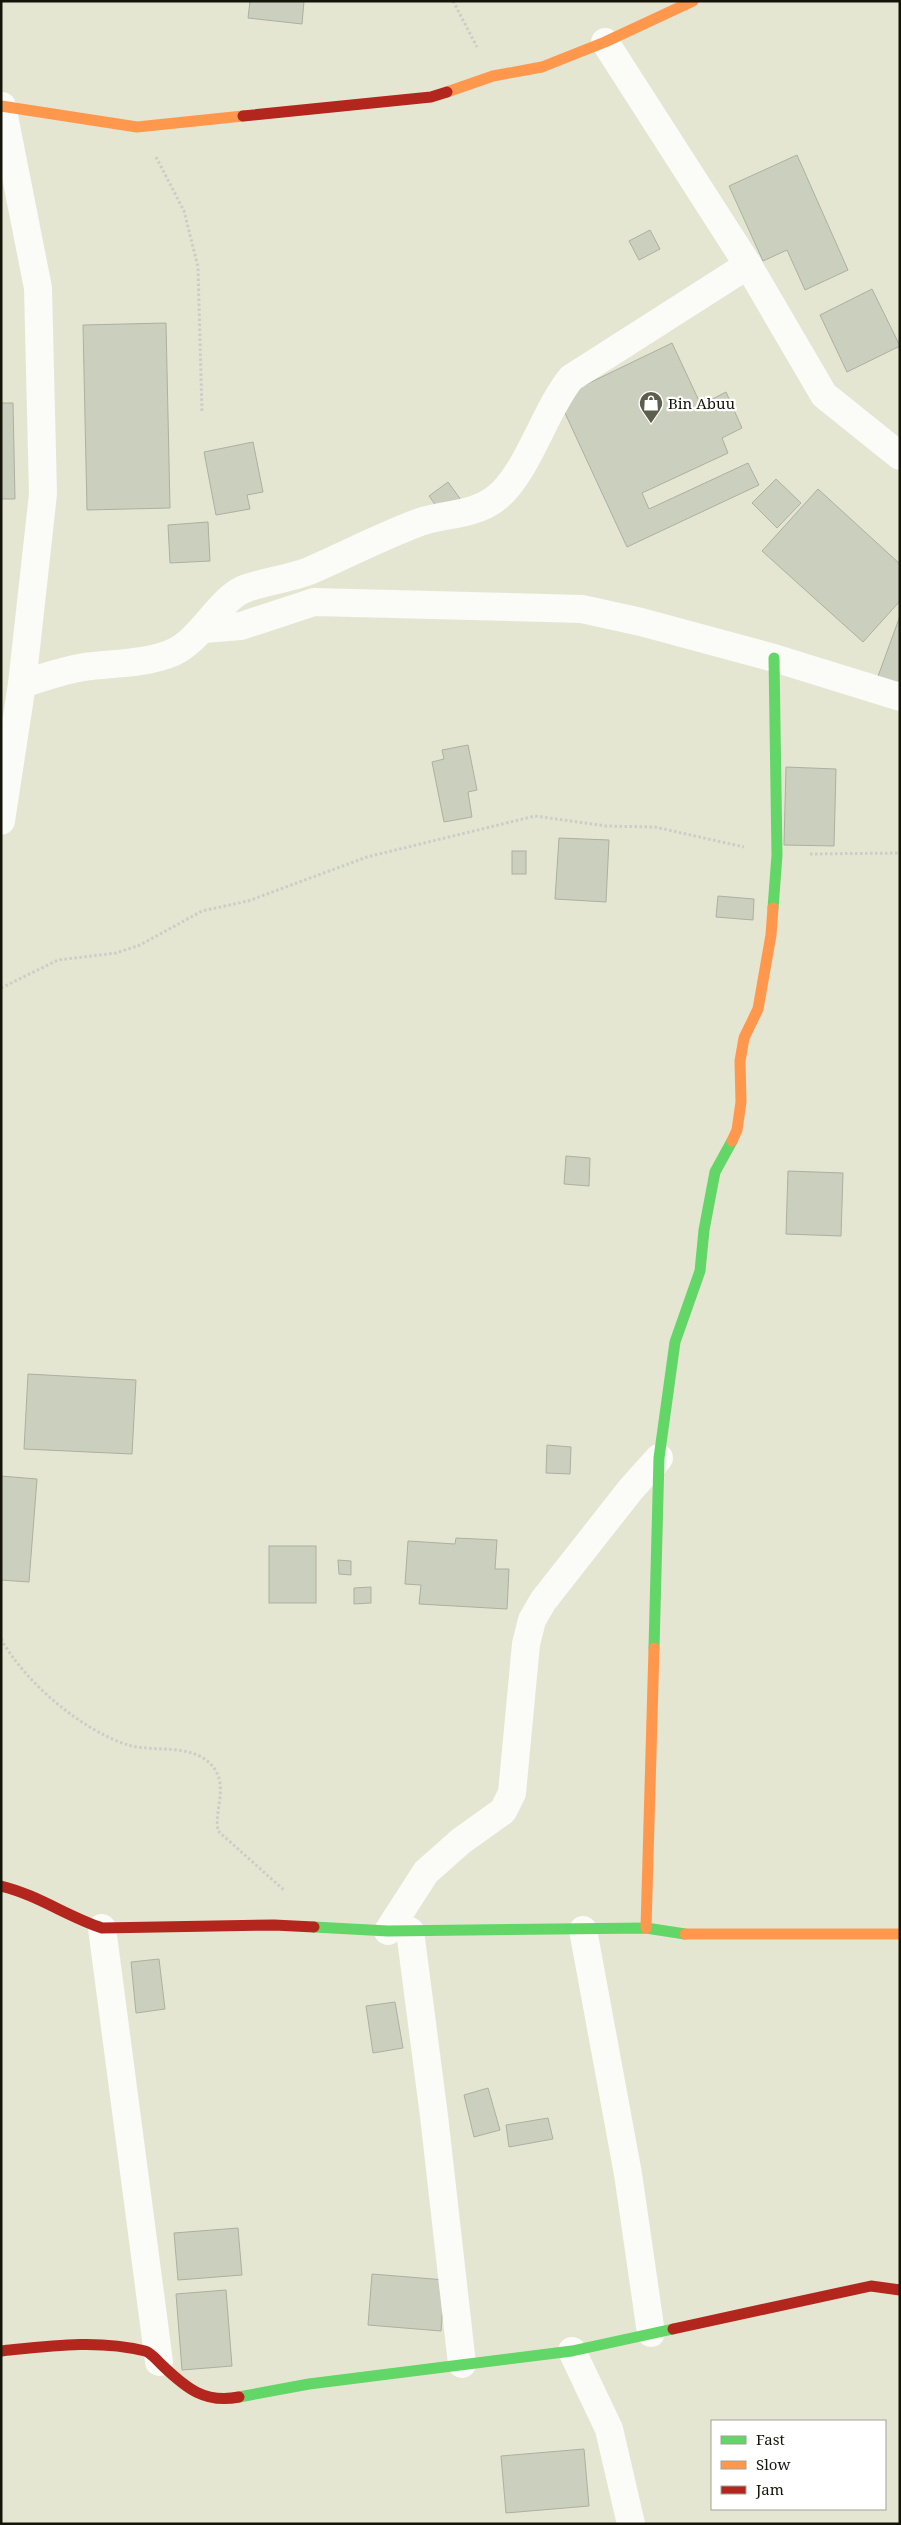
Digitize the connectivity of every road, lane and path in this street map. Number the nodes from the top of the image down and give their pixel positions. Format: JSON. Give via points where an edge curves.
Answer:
{"nodes":[{"id":1,"x":453,"y":1,"type":"edge"},
{"id":2,"x":693,"y":1,"type":"edge"},
{"id":3,"x":605,"y":42,"type":"junction"},
{"id":4,"x":493,"y":76,"type":"junction"},
{"id":5,"x":2,"y":106,"type":"edge"},
{"id":6,"x":137,"y":127,"type":"junction"},
{"id":7,"x":748,"y":265,"type":"junction"},
{"id":8,"x":202,"y":413,"type":"dead end"},
{"id":9,"x":900,"y":456,"type":"edge"},
{"id":10,"x":204,"y":629,"type":"junction"},
{"id":11,"x":774,"y":658,"type":"junction"},
{"id":12,"x":22,"y":684,"type":"junction"},
{"id":13,"x":900,"y":697,"type":"edge"},
{"id":14,"x":1,"y":820,"type":"edge"},
{"id":15,"x":900,"y":853,"type":"edge"},
{"id":16,"x":777,"y":854,"type":"junction"},
{"id":17,"x":1,"y":988,"type":"edge"},
{"id":18,"x":659,"y":1458,"type":"junction"},
{"id":19,"x":1,"y":1639,"type":"edge"},
{"id":20,"x":1,"y":1886,"type":"edge"},
{"id":21,"x":102,"y":1928,"type":"junction"},
{"id":22,"x":327,"y":1928,"type":"junction"},
{"id":23,"x":646,"y":1928,"type":"junction"},
{"id":24,"x":583,"y":1930,"type":"junction"},
{"id":25,"x":399,"y":1931,"type":"junction"},
{"id":26,"x":900,"y":1934,"type":"edge"},
{"id":27,"x":900,"y":2290,"type":"edge"},
{"id":28,"x":651,"y":2333,"type":"junction"},
{"id":29,"x":1,"y":2351,"type":"edge"},
{"id":30,"x":572,"y":2351,"type":"junction"},
{"id":31,"x":159,"y":2362,"type":"junction"},
{"id":32,"x":462,"y":2364,"type":"junction"},
{"id":33,"x":631,"y":2524,"type":"edge"}],
"edges":[{"from":1,"to":4,"type":"path"},
{"from":2,"to":3,"type":"street"},
{"from":3,"to":4,"type":"street","via":[[542,67]]},
{"from":3,"to":7,"type":"street"},
{"from":4,"to":6,"type":"street","via":[[431,97]]},
{"from":5,"to":6,"type":"street"},
{"from":5,"to":12,"type":"street","via":[[38,288],[43,494]]},
{"from":6,"to":8,"type":"path","via":[[165,171],[184,211],[198,267]]},
{"from":7,"to":9,"type":"street","via":[[824,395]]},
{"from":7,"to":10,"type":"street","via":[[571,378],[558,394],[508,486],[495,499],[471,510],[421,522],[307,571],[233,594]]},
{"from":10,"to":11,"type":"street","via":[[242,626],[314,602],[541,606],[582,609],[641,622]]},
{"from":10,"to":12,"type":"street","via":[[174,652],[143,660],[82,668]]},
{"from":11,"to":13,"type":"street"},
{"from":11,"to":16,"type":"street"},
{"from":12,"to":14,"type":"street"},
{"from":15,"to":16,"type":"path"},
{"from":16,"to":17,"type":"path","via":[[655,827],[606,826],[535,816],[367,857],[248,901],[202,911],[140,945],[116,953],[58,960]]},
{"from":16,"to":18,"type":"street","via":[[771,935],[758,1009],[744,1038],[740,1061],[741,1102],[737,1130],[715,1172],[700,1270],[675,1342]]},
{"from":18,"to":23,"type":"street"},
{"from":18,"to":25,"type":"street","via":[[631,1489],[532,1620],[526,1644],[512,1793],[503,1811],[461,1841],[426,1872]]},
{"from":19,"to":22,"type":"path","via":[[24,1672],[68,1712],[100,1735],[130,1746],[190,1752],[214,1767],[220,1781],[218,1832]]},
{"from":20,"to":21,"type":"street","via":[[26,1892],[78,1920]]},
{"from":21,"to":22,"type":"street","via":[[274,1925]]},
{"from":21,"to":31,"type":"street"},
{"from":22,"to":25,"type":"street"},
{"from":23,"to":24,"type":"street"},
{"from":23,"to":26,"type":"street","via":[[688,1935]]},
{"from":24,"to":25,"type":"street"},
{"from":24,"to":28,"type":"street","via":[[628,2174]]},
{"from":25,"to":32,"type":"street","via":[[434,2116]]},
{"from":27,"to":28,"type":"street","via":[[871,2286]]},
{"from":28,"to":30,"type":"street"},
{"from":29,"to":31,"type":"street","via":[[71,2343],[148,2352]]},
{"from":30,"to":32,"type":"street"},
{"from":30,"to":33,"type":"street","via":[[609,2429]]},
{"from":31,"to":32,"type":"street","via":[[184,2386],[209,2398],[229,2399],[309,2384]]}]}
